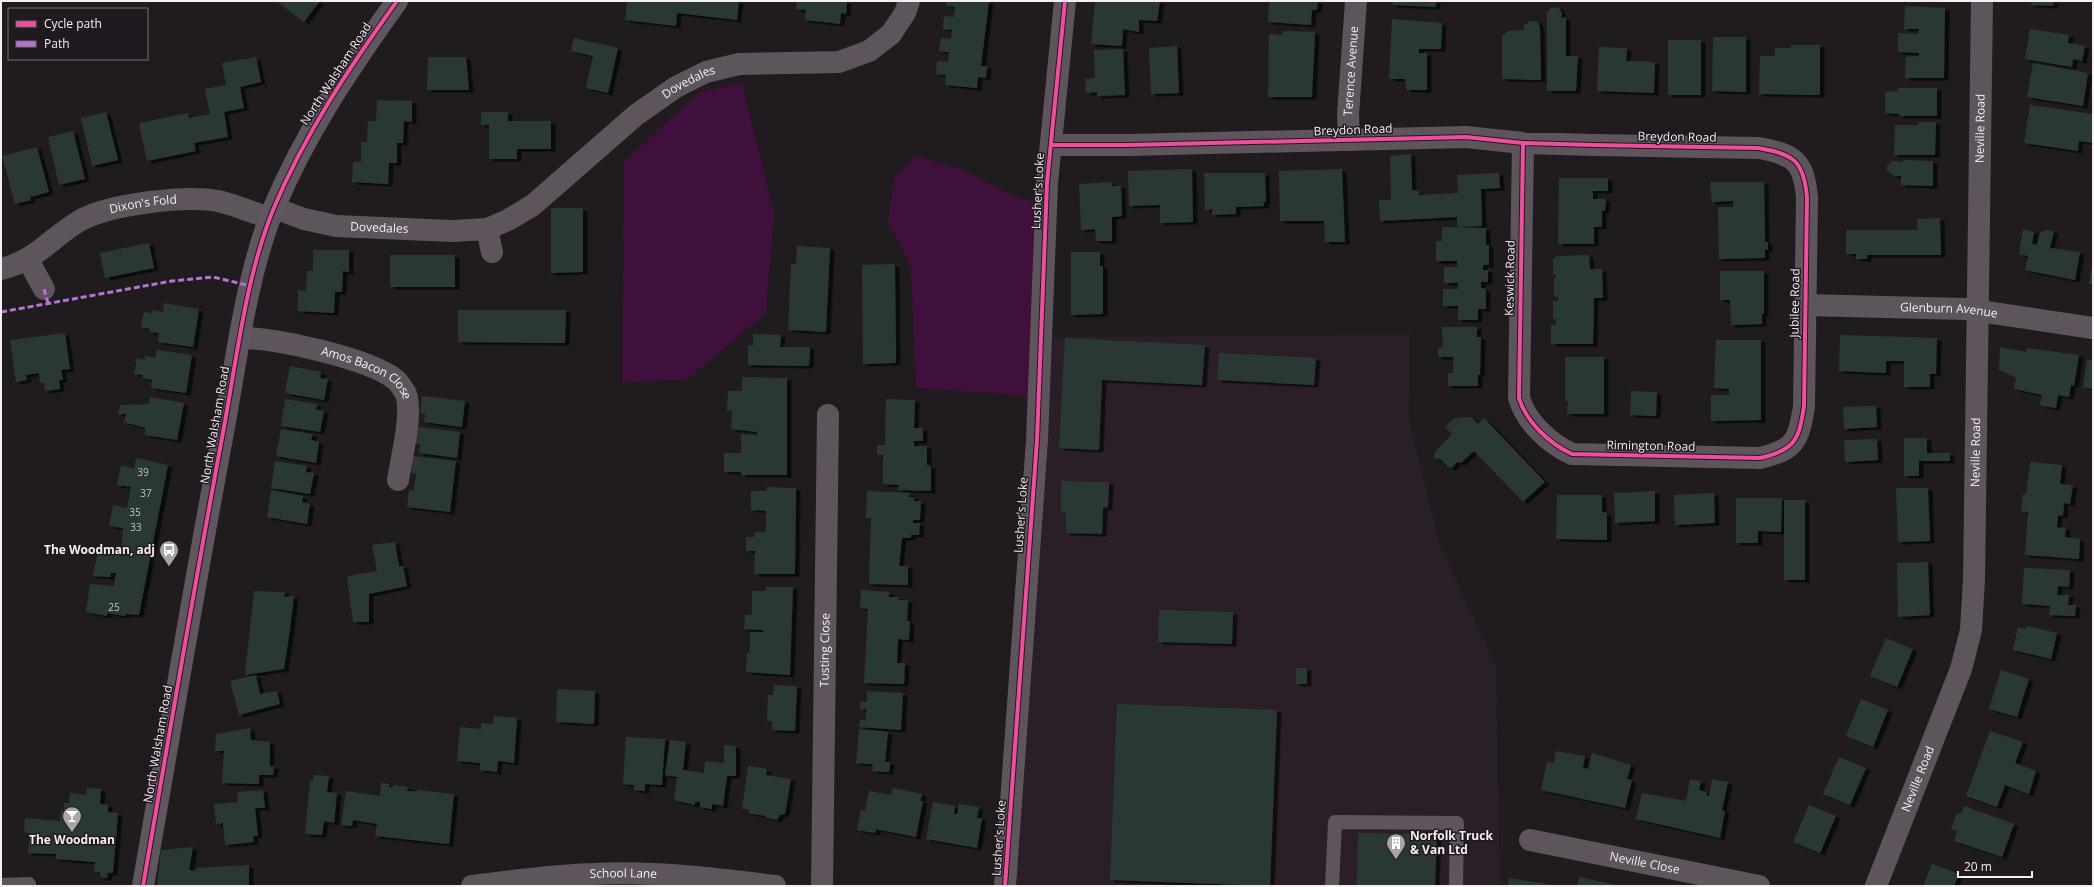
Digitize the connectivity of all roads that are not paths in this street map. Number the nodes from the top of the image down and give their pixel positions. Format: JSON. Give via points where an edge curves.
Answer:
{"nodes":[{"id":1,"x":397,"y":1,"type":"edge"},
{"id":2,"x":909,"y":1,"type":"edge"},
{"id":3,"x":1065,"y":1,"type":"edge"},
{"id":4,"x":1356,"y":1,"type":"edge"},
{"id":5,"x":1982,"y":1,"type":"edge"},
{"id":6,"x":1349,"y":140,"type":"junction"},
{"id":7,"x":1523,"y":143,"type":"junction"},
{"id":8,"x":1051,"y":145,"type":"junction"},
{"id":9,"x":1796,"y":162,"type":"joint"},
{"id":10,"x":272,"y":213,"type":"junction"},
{"id":11,"x":487,"y":229,"type":"junction"},
{"id":12,"x":492,"y":252,"type":"dead end"},
{"id":13,"x":28,"y":260,"type":"junction"},
{"id":14,"x":1,"y":269,"type":"edge"},
{"id":15,"x":44,"y":289,"type":"dead end"},
{"id":16,"x":1804,"y":305,"type":"junction"},
{"id":17,"x":1978,"y":311,"type":"junction"},
{"id":18,"x":2093,"y":328,"type":"edge"},
{"id":19,"x":241,"y":338,"type":"junction"},
{"id":20,"x":1523,"y":412,"type":"joint"},
{"id":21,"x":828,"y":415,"type":"dead end"},
{"id":22,"x":1792,"y":444,"type":"joint"},
{"id":23,"x":398,"y":480,"type":"dead end"},
{"id":24,"x":1530,"y":840,"type":"dead end"},
{"id":25,"x":711,"y":882,"type":"edge"},
{"id":26,"x":29,"y":884,"type":"dead end"},
{"id":27,"x":506,"y":884,"type":"edge"},
{"id":28,"x":1,"y":885,"type":"edge"},
{"id":29,"x":143,"y":886,"type":"edge"},
{"id":30,"x":472,"y":886,"type":"edge"},
{"id":31,"x":775,"y":886,"type":"edge"},
{"id":32,"x":822,"y":886,"type":"edge"},
{"id":33,"x":1005,"y":886,"type":"edge"},
{"id":34,"x":1332,"y":886,"type":"edge"},
{"id":35,"x":1456,"y":886,"type":"edge"},
{"id":36,"x":1760,"y":886,"type":"edge"},
{"id":37,"x":1876,"y":886,"type":"edge"}],
"edges":[{"from":1,"to":10,"type":"main road","name":"North Walsham Road","via":[[349,69],[312,128]]},
{"from":2,"to":11,"type":"street","name":"Dovedales","via":[[905,13],[891,34],[869,51],[839,62],[739,64],[706,72],[676,87],[636,115],[533,205]]},
{"from":3,"to":8,"type":"street"},
{"from":4,"to":6,"type":"street","name":"Terence Avenue","via":[[1348,115]]},
{"from":5,"to":17,"type":"street","name":"Neville Road"},
{"from":6,"to":7,"type":"street","name":"Breydon Road","via":[[1466,137]]},
{"from":6,"to":8,"type":"street","name":"Breydon Road"},
{"from":7,"to":9,"type":"street","name":"Breydon Road","via":[[1758,148],[1780,152]]},
{"from":7,"to":20,"type":"street","name":"Keswick Road","via":[[1519,398]]},
{"from":8,"to":33,"type":"street","name":"Lusher's Loke","via":[[1036,440]]},
{"from":9,"to":16,"type":"street","name":"Jubilee Road","via":[[1806,178]]},
{"from":10,"to":11,"type":"street","name":"Dovedales","via":[[336,226],[452,231]]},
{"from":10,"to":13,"type":"street","name":"Dixon's Fold","via":[[218,201],[190,198],[100,212],[80,221]]},
{"from":10,"to":19,"type":"main road","name":"North Walsham Road","via":[[251,286]]},
{"from":11,"to":12,"type":"street"},
{"from":13,"to":14,"type":"street","name":"Dixon's Fold"},
{"from":13,"to":15,"type":"street"},
{"from":16,"to":17,"type":"street","name":"Glenburn Avenue"},
{"from":16,"to":22,"type":"street","name":"Jubilee Road","via":[[1804,406],[1800,430]]},
{"from":17,"to":18,"type":"street","name":"Glenburn Avenue"},
{"from":17,"to":37,"type":"street","name":"Neville Road","via":[[1971,630],[1951,698]]},
{"from":19,"to":23,"type":"street","name":"Amos Bacon Close","via":[[304,347],[357,360],[396,380],[405,393],[408,415]]},
{"from":19,"to":29,"type":"main road","name":"North Walsham Road"},
{"from":20,"to":22,"type":"street","name":"Rimington Road","via":[[1557,447],[1572,454],[1760,458],[1778,454]]},
{"from":21,"to":32,"type":"street","name":"Tusting Close"},
{"from":24,"to":36,"type":"street","name":"Neville Close"},
{"from":25,"to":27,"type":"street","name":"School Lane","via":[[643,873],[592,874]]},
{"from":25,"to":31,"type":"street","name":"School Lane"},
{"from":26,"to":28,"type":"lane"},
{"from":27,"to":30,"type":"street","name":"School Lane"},
{"from":34,"to":35,"type":"lane","via":[[1334,822],[1457,823]]}]}
